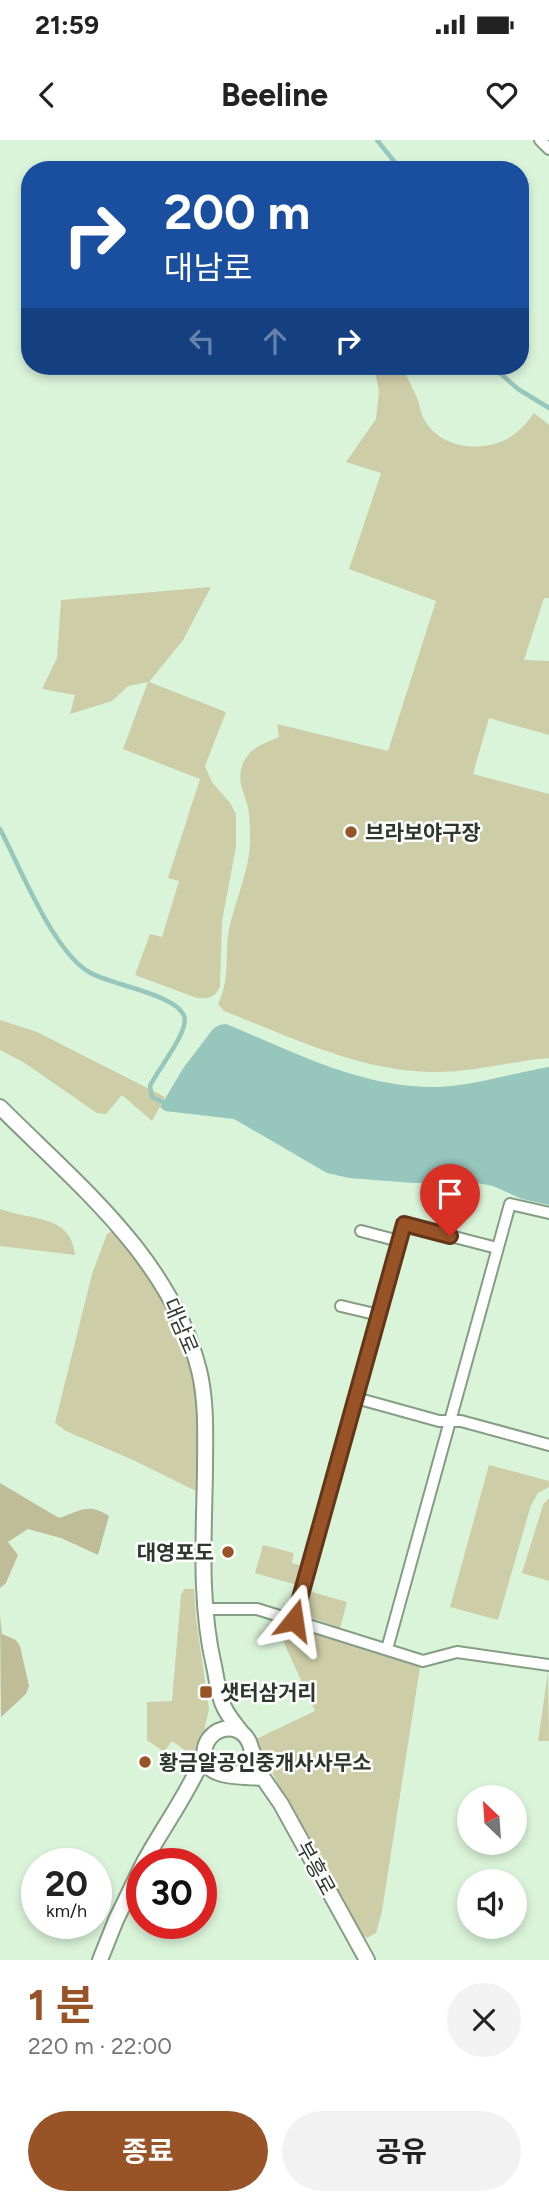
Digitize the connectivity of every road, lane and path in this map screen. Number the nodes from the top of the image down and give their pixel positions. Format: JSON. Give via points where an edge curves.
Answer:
{"nodes":[{"id":1,"x":540,"y":140,"type":"edge"},
{"id":2,"x":549,"y":149,"type":"edge"},
{"id":3,"x":0,"y":1107,"type":"edge"},
{"id":4,"x":549,"y":1213,"type":"edge"},
{"id":5,"x":361,"y":1231,"type":"dead end"},
{"id":6,"x":399,"y":1241,"type":"junction"},
{"id":7,"x":497,"y":1248,"type":"junction"},
{"id":8,"x":341,"y":1306,"type":"dead end"},
{"id":9,"x":379,"y":1315,"type":"junction"},
{"id":10,"x":356,"y":1398,"type":"junction"},
{"id":11,"x":450,"y":1421,"type":"junction"},
{"id":12,"x":549,"y":1445,"type":"edge"},
{"id":13,"x":204,"y":1609,"type":"junction"},
{"id":14,"x":294,"y":1620,"type":"junction"},
{"id":15,"x":387,"y":1649,"type":"junction"},
{"id":16,"x":549,"y":1665,"type":"edge"},
{"id":17,"x":223,"y":1706,"type":"junction"},
{"id":18,"x":242,"y":1733,"type":"junction"},
{"id":19,"x":211,"y":1737,"type":"junction"},
{"id":20,"x":252,"y":1749,"type":"junction"},
{"id":21,"x":204,"y":1756,"type":"junction"},
{"id":22,"x":229,"y":1775,"type":"junction"},
{"id":23,"x":263,"y":1778,"type":"junction"},
{"id":24,"x":192,"y":1784,"type":"junction"},
{"id":25,"x":152,"y":1848,"type":"edge"},
{"id":26,"x":126,"y":1899,"type":"edge"},
{"id":27,"x":100,"y":1960,"type":"edge"},
{"id":28,"x":367,"y":1960,"type":"edge"}],
"edges":[{"from":1,"to":2,"type":"street"},
{"from":3,"to":13,"type":"street","name":"대남로","via":[[134,1244],[162,1283],[186,1332],[199,1372],[205,1414]]},
{"from":4,"to":7,"type":"street","via":[[510,1204]]},
{"from":5,"to":6,"type":"street"},
{"from":6,"to":7,"type":"street","via":[[404,1224]]},
{"from":6,"to":9,"type":"street"},
{"from":7,"to":11,"type":"street"},
{"from":8,"to":9,"type":"street"},
{"from":9,"to":10,"type":"street"},
{"from":10,"to":11,"type":"street"},
{"from":10,"to":14,"type":"street"},
{"from":11,"to":12,"type":"street"},
{"from":11,"to":15,"type":"street"},
{"from":13,"to":14,"type":"street","via":[[257,1609]]},
{"from":13,"to":17,"type":"street","name":"대남로"},
{"from":14,"to":15,"type":"street"},
{"from":15,"to":16,"type":"street","via":[[423,1661],[457,1652]]},
{"from":17,"to":18,"type":"street"},
{"from":17,"to":19,"type":"street"},
{"from":18,"to":19,"type":"street","via":[[229,1729]]},
{"from":18,"to":20,"type":"street"},
{"from":19,"to":21,"type":"street"},
{"from":20,"to":22,"type":"street","via":[[250,1762]]},
{"from":20,"to":23,"type":"street","name":"부흥로"},
{"from":21,"to":22,"type":"street","via":[[210,1768]]},
{"from":21,"to":24,"type":"street"},
{"from":22,"to":23,"type":"street"},
{"from":22,"to":24,"type":"street"},
{"from":23,"to":28,"type":"street","name":"부흥로"},
{"from":24,"to":25,"type":"street"},
{"from":26,"to":27,"type":"street"}]}
